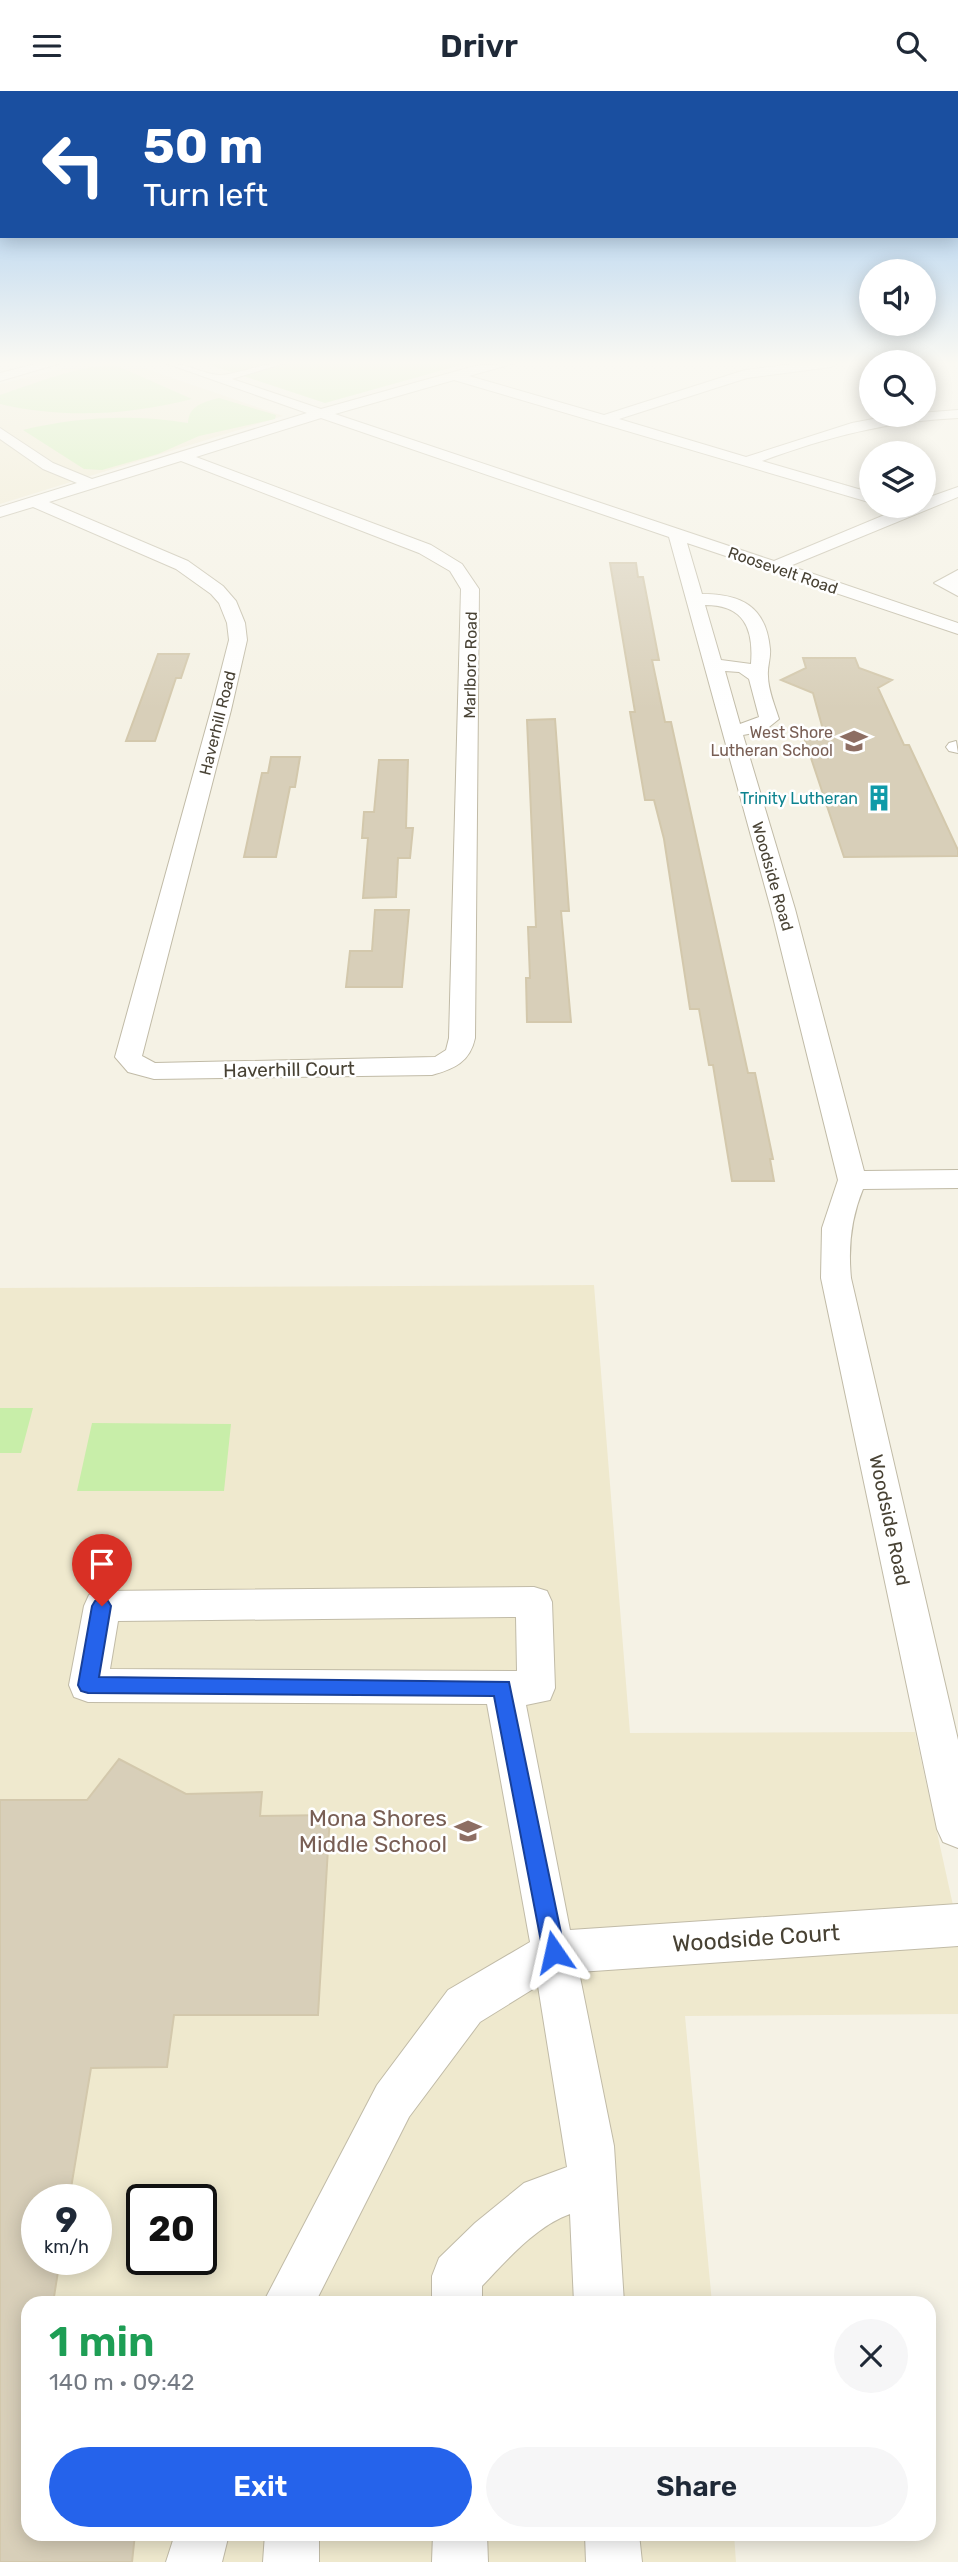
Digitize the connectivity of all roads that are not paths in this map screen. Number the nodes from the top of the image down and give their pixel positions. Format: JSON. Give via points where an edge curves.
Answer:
{"nodes":[{"id":1,"x":78,"y":478,"type":"edge"},
{"id":2,"x":111,"y":478,"type":"edge"},
{"id":3,"x":239,"y":478,"type":"edge"},
{"id":4,"x":512,"y":478,"type":"edge"},
{"id":5,"x":809,"y":478,"type":"edge"},
{"id":6,"x":92,"y":484,"type":"junction"},
{"id":7,"x":958,"y":492,"type":"edge"},
{"id":8,"x":859,"y":494,"type":"edge"},
{"id":9,"x":936,"y":499,"type":"edge"},
{"id":10,"x":35,"y":502,"type":"junction"},
{"id":11,"x":0,"y":512,"type":"edge"},
{"id":12,"x":886,"y":518,"type":"edge"},
{"id":13,"x":676,"y":534,"type":"junction"},
{"id":14,"x":774,"y":567,"type":"junction"},
{"id":15,"x":958,"y":575,"type":"edge"},
{"id":16,"x":958,"y":591,"type":"edge"},
{"id":17,"x":694,"y":599,"type":"junction"},
{"id":18,"x":958,"y":629,"type":"edge"},
{"id":19,"x":713,"y":666,"type":"junction"},
{"id":20,"x":758,"y":675,"type":"junction"},
{"id":21,"x":732,"y":731,"type":"junction"},
{"id":22,"x":128,"y":1057,"type":"joint"},
{"id":23,"x":454,"y":1060,"type":"joint"},
{"id":24,"x":958,"y":1179,"type":"edge"},
{"id":25,"x":845,"y":1195,"type":"junction"},
{"id":26,"x":503,"y":1688,"type":"junction"},
{"id":27,"x":958,"y":1829,"type":"edge"},
{"id":28,"x":958,"y":1925,"type":"edge"},
{"id":29,"x":554,"y":1952,"type":"junction"},
{"id":30,"x":592,"y":2182,"type":"junction"},
{"id":31,"x":299,"y":2290,"type":"edge"},
{"id":32,"x":457,"y":2296,"type":"edge"},
{"id":33,"x":599,"y":2296,"type":"edge"},
{"id":34,"x":200,"y":2541,"type":"edge"},
{"id":35,"x":292,"y":2541,"type":"edge"},
{"id":36,"x":460,"y":2541,"type":"edge"},
{"id":37,"x":612,"y":2541,"type":"edge"},
{"id":38,"x":194,"y":2562,"type":"edge"},
{"id":39,"x":291,"y":2562,"type":"edge"},
{"id":40,"x":460,"y":2562,"type":"edge"},
{"id":41,"x":614,"y":2562,"type":"edge"}],
"edges":[{"from":1,"to":6,"type":"street"},
{"from":2,"to":6,"type":"street"},
{"from":3,"to":23,"type":"street","name":"Marlboro Road","via":[[425,549],[456,568],[470,589],[461,1038]]},
{"from":4,"to":13,"type":"street","name":"Roosevelt Road"},
{"from":5,"to":8,"type":"street"},
{"from":6,"to":10,"type":"street"},
{"from":7,"to":9,"type":"street"},
{"from":10,"to":11,"type":"street"},
{"from":10,"to":22,"type":"street","name":"Haverhill Road","via":[[183,565],[217,590],[236,623],[238,640],[221,710]]},
{"from":12,"to":14,"type":"street"},
{"from":13,"to":14,"type":"street","name":"Roosevelt Road"},
{"from":13,"to":17,"type":"street","name":"Woodside Road"},
{"from":14,"to":18,"type":"street","name":"Roosevelt Road"},
{"from":15,"to":16,"type":"street","via":[[943,583]]},
{"from":17,"to":19,"type":"street","name":"Woodside Road"},
{"from":17,"to":20,"type":"street","via":[[728,601],[743,607],[764,657]]},
{"from":19,"to":20,"type":"street","via":[[743,667]]},
{"from":19,"to":21,"type":"street","name":"Woodside Road"},
{"from":20,"to":21,"type":"street","via":[[769,719],[757,727]]},
{"from":21,"to":25,"type":"street","name":"Woodside Road","via":[[783,909]]},
{"from":22,"to":23,"type":"street","name":"Haverhill Court","via":[[137,1066],[154,1071],[432,1067]]},
{"from":24,"to":25,"type":"street"},
{"from":25,"to":27,"type":"street","name":"Woodside Road","via":[[832,1251],[836,1278]]},
{"from":26,"to":26,"type":"street","via":[[536,1688],[534,1602],[102,1606],[88,1685]]},
{"from":26,"to":29,"type":"street"},
{"from":28,"to":29,"type":"street","name":"Woodside Court"},
{"from":29,"to":30,"type":"street","via":[[590,2146]]},
{"from":29,"to":31,"type":"street","via":[[464,2006],[393,2101]]},
{"from":30,"to":32,"type":"street","via":[[541,2200],[492,2240],[457,2276]]},
{"from":30,"to":33,"type":"street"},
{"from":34,"to":38,"type":"street"},
{"from":35,"to":39,"type":"street"},
{"from":36,"to":40,"type":"street"},
{"from":37,"to":41,"type":"street"}]}
